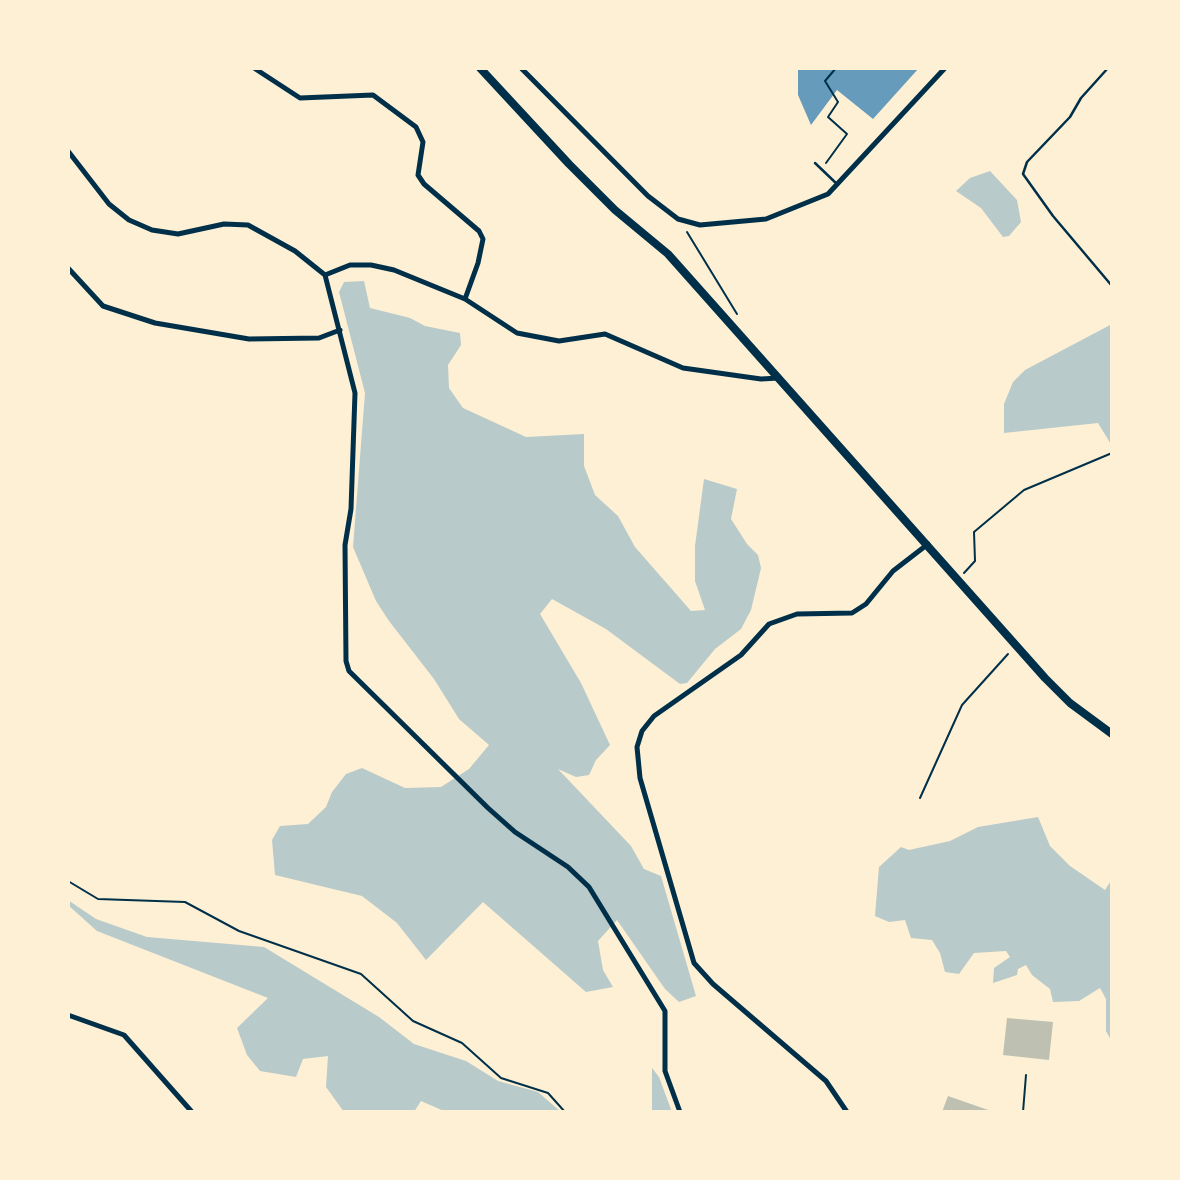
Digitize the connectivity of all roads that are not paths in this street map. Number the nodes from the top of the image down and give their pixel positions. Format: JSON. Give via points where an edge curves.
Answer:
{"nodes":[{"id":1,"x":254,"y":68,"type":"edge"},
{"id":2,"x":481,"y":68,"type":"edge"},
{"id":3,"x":521,"y":68,"type":"edge"},
{"id":4,"x":945,"y":68,"type":"edge"},
{"id":5,"x":1108,"y":68,"type":"edge"},
{"id":6,"x":68,"y":151,"type":"edge"},
{"id":7,"x":815,"y":163,"type":"dead end"},
{"id":8,"x":838,"y":185,"type":"junction"},
{"id":9,"x":68,"y":268,"type":"edge"},
{"id":10,"x":325,"y":275,"type":"junction"},
{"id":11,"x":1112,"y":286,"type":"edge"},
{"id":12,"x":465,"y":299,"type":"junction"},
{"id":13,"x":340,"y":330,"type":"junction"},
{"id":14,"x":779,"y":378,"type":"junction"},
{"id":15,"x":929,"y":544,"type":"junction"},
{"id":16,"x":1112,"y":734,"type":"edge"},
{"id":17,"x":68,"y":1015,"type":"edge"},
{"id":18,"x":846,"y":1111,"type":"edge"},
{"id":19,"x":192,"y":1112,"type":"edge"},
{"id":20,"x":680,"y":1112,"type":"edge"}],
"edges":[{"from":1,"to":12,"type":"street","via":[[300,98],[373,95],[416,127],[423,142],[418,175],[479,231],[482,239]]},
{"from":2,"to":14,"type":"main road","via":[[597,191],[668,254]]},
{"from":3,"to":8,"type":"street","via":[[648,196],[684,221],[700,225],[766,219],[828,194]]},
{"from":4,"to":8,"type":"street"},
{"from":5,"to":11,"type":"lane","via":[[1027,162],[1023,174]]},
{"from":6,"to":10,"type":"street","via":[[109,204],[129,220],[178,234],[224,224],[248,225],[295,251]]},
{"from":7,"to":8,"type":"lane"},
{"from":9,"to":13,"type":"street","via":[[103,306],[155,323],[248,339],[319,338]]},
{"from":10,"to":12,"type":"street","via":[[349,265],[371,265],[430,282]]},
{"from":10,"to":13,"type":"street"},
{"from":12,"to":14,"type":"street","via":[[517,333],[559,341],[605,334],[683,368]]},
{"from":13,"to":20,"type":"street","via":[[355,393],[351,509],[345,545],[349,671],[514,832],[568,867],[589,887],[665,1011],[665,1071]]},
{"from":14,"to":15,"type":"main road"},
{"from":15,"to":16,"type":"main road","via":[[1070,703]]},
{"from":15,"to":18,"type":"street","via":[[893,571],[866,604],[852,613],[797,614],[769,624],[741,655],[654,716],[642,730],[637,747],[640,778],[694,963],[826,1081]]},
{"from":17,"to":19,"type":"street","via":[[124,1035]]}]}
